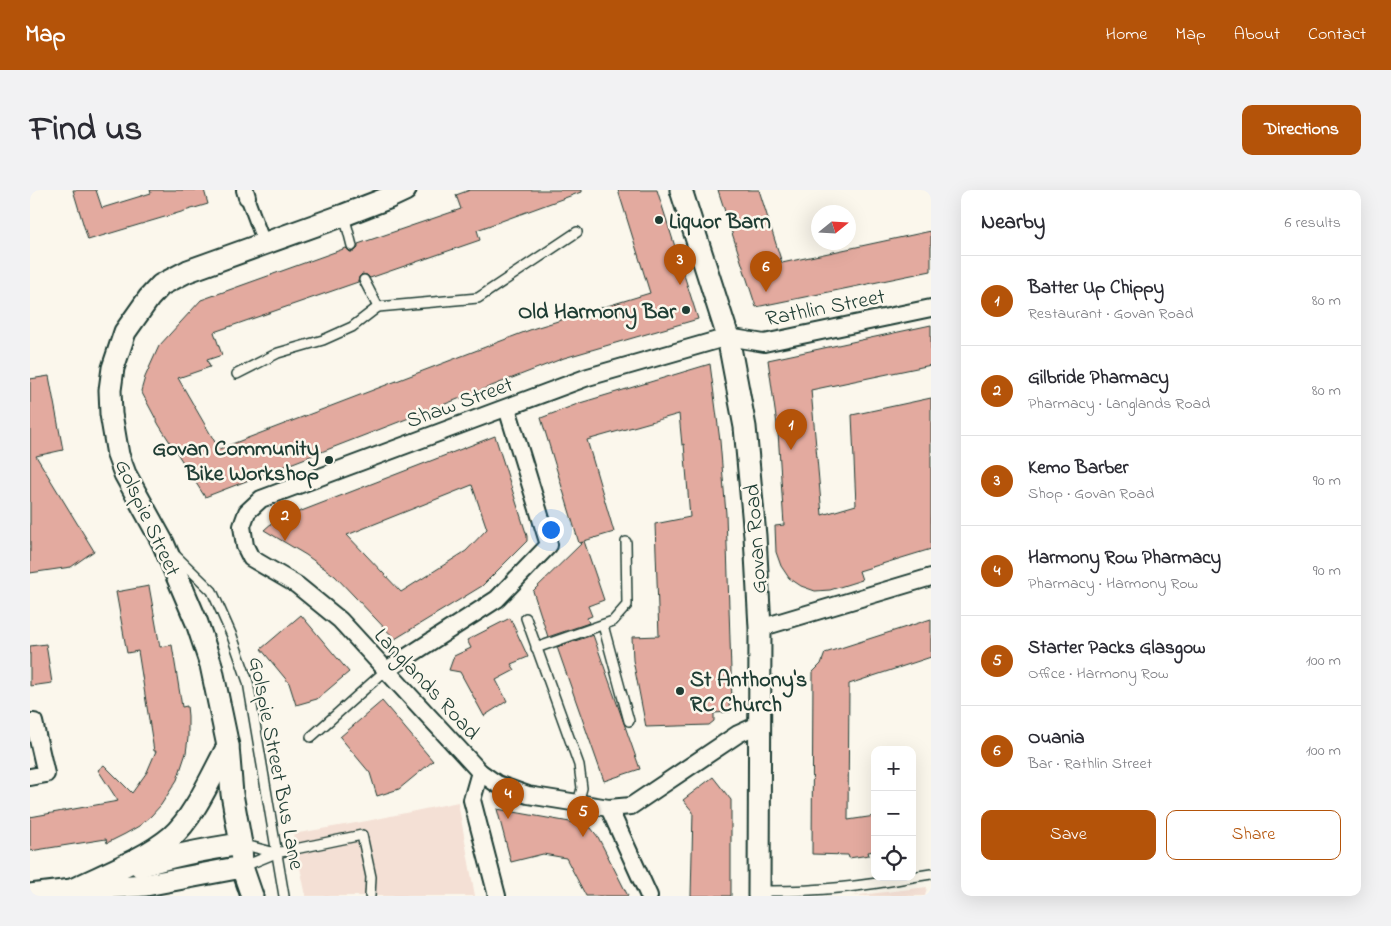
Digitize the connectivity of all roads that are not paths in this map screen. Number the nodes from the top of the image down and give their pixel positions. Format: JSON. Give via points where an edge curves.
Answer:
{"nodes":[{"id":1,"x":405,"y":190,"type":"edge"},
{"id":2,"x":682,"y":190,"type":"edge"},
{"id":3,"x":246,"y":193,"type":"edge"},
{"id":4,"x":344,"y":215,"type":"junction"},
{"id":5,"x":578,"y":232,"type":"dead end"},
{"id":6,"x":264,"y":243,"type":"junction"},
{"id":7,"x":352,"y":246,"type":"dead end"},
{"id":8,"x":364,"y":280,"type":"dead end"},
{"id":9,"x":378,"y":307,"type":"junction"},
{"id":10,"x":931,"y":308,"type":"edge"},
{"id":11,"x":728,"y":338,"type":"junction"},
{"id":12,"x":237,"y":374,"type":"dead end"},
{"id":13,"x":506,"y":408,"type":"junction"},
{"id":14,"x":626,"y":542,"type":"dead end"},
{"id":15,"x":163,"y":543,"type":"junction"},
{"id":16,"x":245,"y":546,"type":"joint"},
{"id":17,"x":931,"y":577,"type":"edge"},
{"id":18,"x":526,"y":618,"type":"dead end"},
{"id":19,"x":603,"y":625,"type":"junction"},
{"id":20,"x":760,"y":628,"type":"junction"},
{"id":21,"x":536,"y":648,"type":"junction"},
{"id":22,"x":386,"y":671,"type":"junction"},
{"id":23,"x":629,"y":721,"type":"dead end"},
{"id":24,"x":30,"y":722,"type":"edge"},
{"id":25,"x":760,"y":724,"type":"junction"},
{"id":26,"x":310,"y":737,"type":"dead end"},
{"id":27,"x":228,"y":746,"type":"junction"},
{"id":28,"x":480,"y":772,"type":"junction"},
{"id":29,"x":30,"y":777,"type":"edge"},
{"id":30,"x":578,"y":803,"type":"junction"},
{"id":31,"x":609,"y":808,"type":"junction"},
{"id":32,"x":241,"y":844,"type":"junction"},
{"id":33,"x":276,"y":853,"type":"junction"},
{"id":34,"x":242,"y":867,"type":"junction"},
{"id":35,"x":931,"y":874,"type":"edge"},
{"id":36,"x":916,"y":876,"type":"edge"},
{"id":37,"x":892,"y":881,"type":"edge"},
{"id":38,"x":72,"y":890,"type":"junction"},
{"id":39,"x":759,"y":894,"type":"edge"},
{"id":40,"x":30,"y":895,"type":"edge"},
{"id":41,"x":137,"y":896,"type":"edge"},
{"id":42,"x":252,"y":896,"type":"edge"},
{"id":43,"x":284,"y":896,"type":"edge"},
{"id":44,"x":370,"y":896,"type":"edge"},
{"id":45,"x":497,"y":896,"type":"edge"},
{"id":46,"x":649,"y":896,"type":"edge"}],
"edges":[{"from":1,"to":4,"type":"street","name":"Golspie Street"},
{"from":2,"to":11,"type":"street","name":"Govan Road"},
{"from":3,"to":6,"type":"street"},
{"from":4,"to":6,"type":"street","name":"Golspie Street"},
{"from":4,"to":7,"type":"lane"},
{"from":5,"to":9,"type":"lane","via":[[478,298]]},
{"from":6,"to":15,"type":"street","name":"Golspie Street","via":[[188,271],[161,285],[125,332],[113,368],[110,390],[118,455]]},
{"from":8,"to":9,"type":"lane"},
{"from":9,"to":12,"type":"lane","via":[[352,327],[323,340],[278,352]]},
{"from":10,"to":11,"type":"street","name":"Rathlin Street","via":[[764,343]]},
{"from":11,"to":13,"type":"street","name":"Shaw Street","via":[[588,377]]},
{"from":11,"to":20,"type":"street","name":"Govan Road","via":[[745,427]]},
{"from":13,"to":16,"type":"street","name":"Shaw Street","via":[[261,499],[247,512],[242,526]]},
{"from":13,"to":22,"type":"street","via":[[549,545],[497,599]]},
{"from":14,"to":19,"type":"lane","via":[[627,605],[613,621]]},
{"from":15,"to":27,"type":"street","name":"Golspie Street","via":[[211,664]]},
{"from":15,"to":33,"type":"lane","name":"Golspie Street Bus Lane","via":[[212,591],[232,636],[248,682]]},
{"from":16,"to":22,"type":"street","name":"Langlands Road","via":[[251,558],[297,585],[340,620]]},
{"from":17,"to":20,"type":"street"},
{"from":18,"to":21,"type":"lane"},
{"from":19,"to":21,"type":"lane"},
{"from":19,"to":23,"type":"lane"},
{"from":20,"to":25,"type":"street","name":"Govan Road"},
{"from":21,"to":30,"type":"lane","via":[[579,765],[582,788]]},
{"from":22,"to":26,"type":"lane"},
{"from":22,"to":28,"type":"street","name":"Langlands Road"},
{"from":24,"to":29,"type":"street","via":[[34,722],[46,774]]},
{"from":25,"to":31,"type":"street","via":[[738,734],[631,806]]},
{"from":25,"to":39,"type":"street","name":"Govan Road"},
{"from":27,"to":32,"type":"street","name":"Golspie Street"},
{"from":27,"to":38,"type":"street","via":[[191,812],[172,836],[150,851]]},
{"from":28,"to":30,"type":"street","via":[[497,784],[528,795]]},
{"from":28,"to":45,"type":"street","name":"Langlands Road","via":[[472,800]]},
{"from":30,"to":31,"type":"street"},
{"from":31,"to":46,"type":"street"},
{"from":32,"to":33,"type":"lane"},
{"from":32,"to":34,"type":"street","name":"Golspie Street"},
{"from":32,"to":38,"type":"street","via":[[157,860]]},
{"from":33,"to":34,"type":"lane"},
{"from":33,"to":43,"type":"lane","name":"Golspie Street Bus Lane"},
{"from":33,"to":44,"type":"lane","via":[[362,835],[371,877]]},
{"from":34,"to":38,"type":"street","via":[[146,884]]},
{"from":34,"to":42,"type":"street","name":"Golspie Street"},
{"from":35,"to":36,"type":"lane"},
{"from":37,"to":39,"type":"lane"},
{"from":38,"to":40,"type":"street"},
{"from":38,"to":41,"type":"street"}]}
